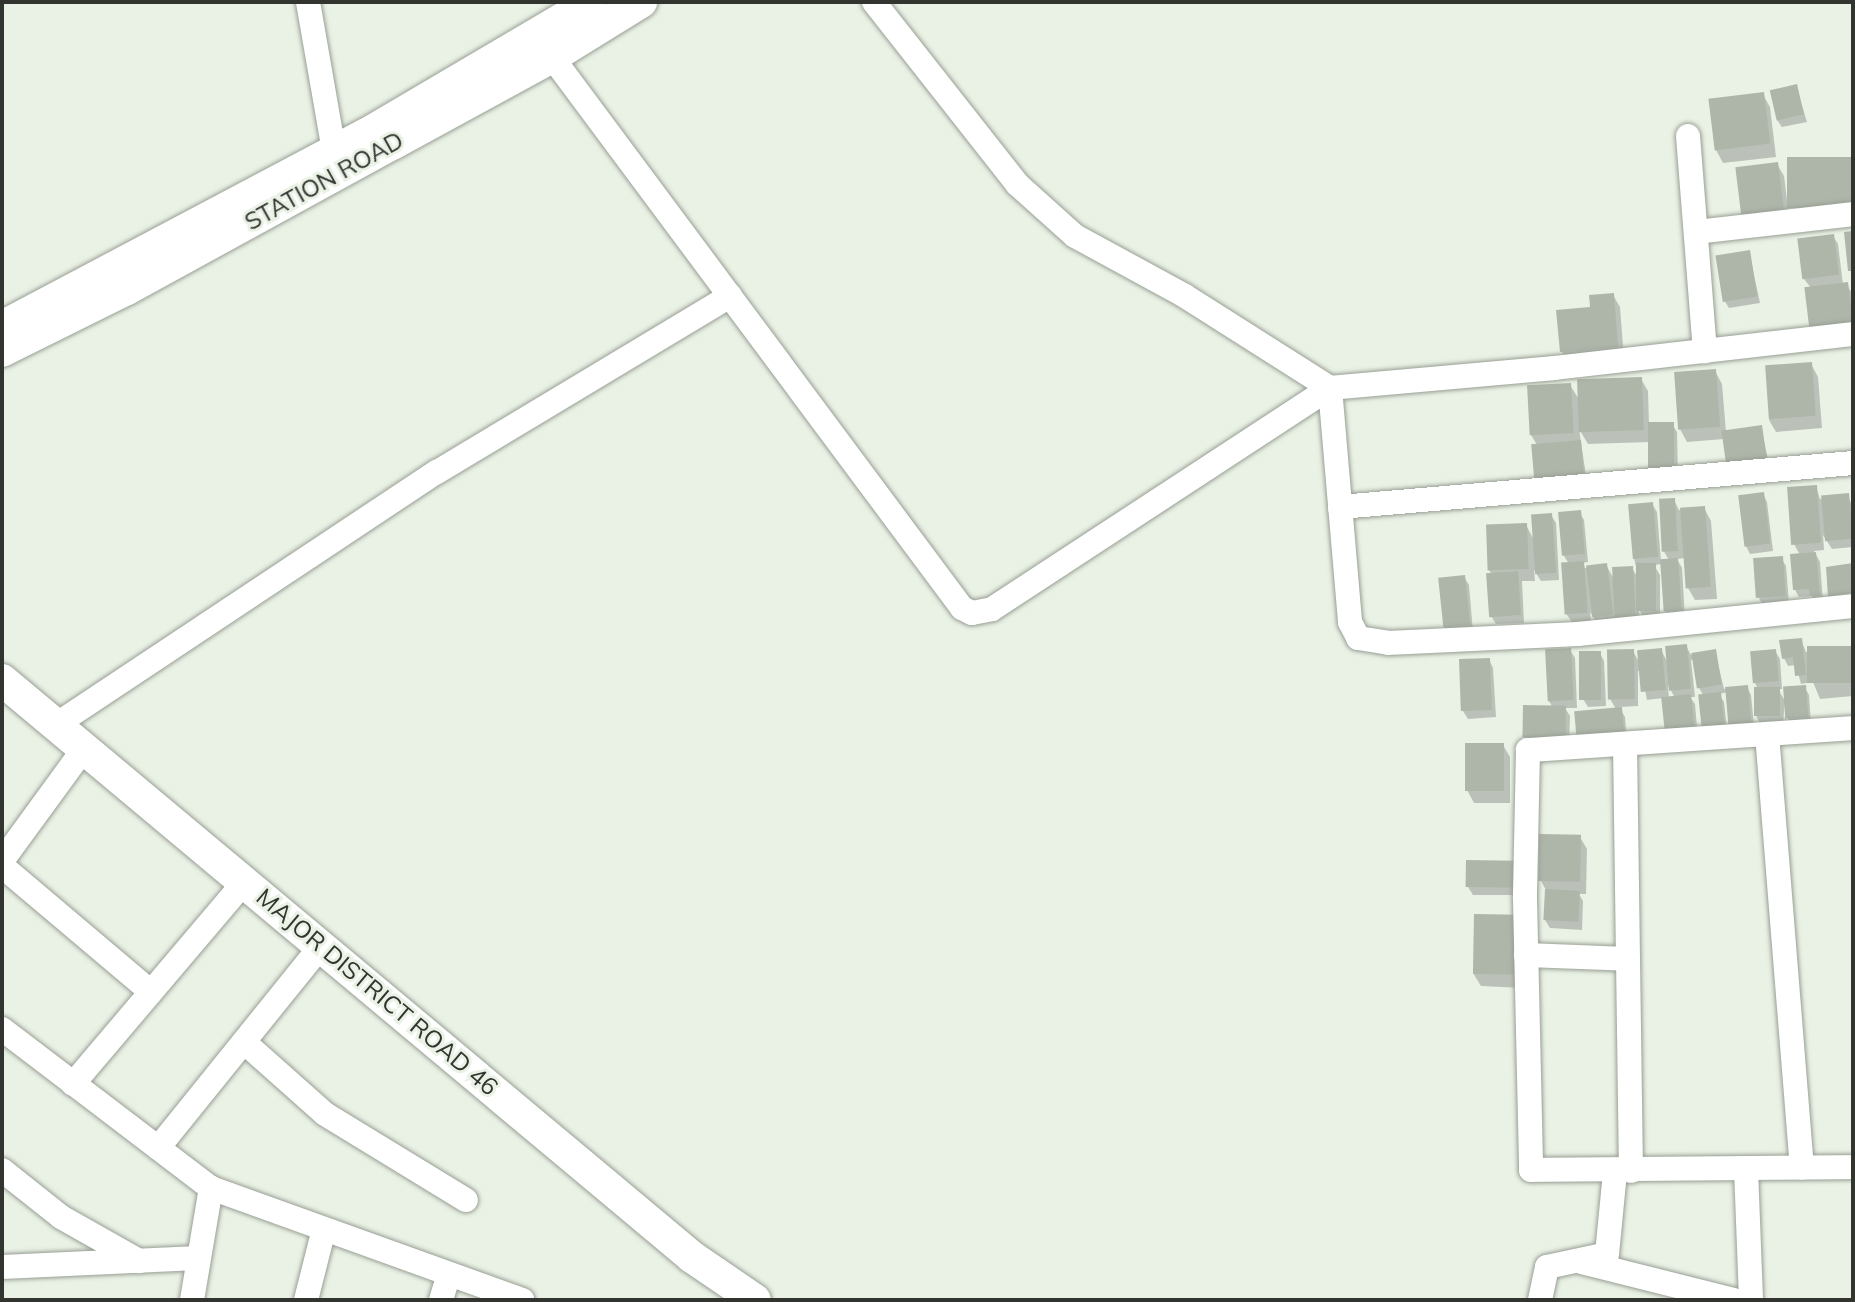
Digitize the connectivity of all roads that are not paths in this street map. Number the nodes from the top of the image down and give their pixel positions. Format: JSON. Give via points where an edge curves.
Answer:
{"nodes":[{"id":1,"x":308,"y":2,"type":"edge"},
{"id":2,"x":591,"y":2,"type":"edge"},
{"id":3,"x":641,"y":2,"type":"edge"},
{"id":4,"x":874,"y":2,"type":"edge"},
{"id":5,"x":552,"y":57,"type":"junction"},
{"id":6,"x":1688,"y":136,"type":"dead end"},
{"id":7,"x":334,"y":151,"type":"junction"},
{"id":8,"x":1853,"y":214,"type":"edge"},
{"id":9,"x":1696,"y":232,"type":"junction"},
{"id":10,"x":730,"y":296,"type":"junction"},
{"id":11,"x":2,"y":327,"type":"edge"},
{"id":12,"x":1853,"y":334,"type":"edge"},
{"id":13,"x":2,"y":351,"type":"edge"},
{"id":14,"x":1705,"y":351,"type":"junction"},
{"id":15,"x":1330,"y":388,"type":"junction"},
{"id":16,"x":1853,"y":463,"type":"edge"},
{"id":17,"x":1340,"y":507,"type":"junction"},
{"id":18,"x":1853,"y":606,"type":"edge"},
{"id":19,"x":2,"y":680,"type":"edge"},
{"id":20,"x":57,"y":724,"type":"junction"},
{"id":21,"x":1853,"y":728,"type":"edge"},
{"id":22,"x":1767,"y":734,"type":"junction"},
{"id":23,"x":1625,"y":744,"type":"junction"},
{"id":24,"x":85,"y":747,"type":"junction"},
{"id":25,"x":2,"y":863,"type":"edge"},
{"id":26,"x":245,"y":881,"type":"junction"},
{"id":27,"x":322,"y":945,"type":"junction"},
{"id":28,"x":1526,"y":955,"type":"junction"},
{"id":29,"x":1628,"y":959,"type":"junction"},
{"id":30,"x":151,"y":992,"type":"junction"},
{"id":31,"x":2,"y":1029,"type":"edge"},
{"id":32,"x":244,"y":1042,"type":"junction"},
{"id":33,"x":73,"y":1084,"type":"junction"},
{"id":34,"x":158,"y":1148,"type":"junction"},
{"id":35,"x":1853,"y":1167,"type":"edge"},
{"id":36,"x":1802,"y":1168,"type":"junction"},
{"id":37,"x":1746,"y":1169,"type":"junction"},
{"id":38,"x":2,"y":1170,"type":"edge"},
{"id":39,"x":1623,"y":1172,"type":"junction"},
{"id":40,"x":211,"y":1188,"type":"junction"},
{"id":41,"x":466,"y":1200,"type":"dead end"},
{"id":42,"x":324,"y":1229,"type":"junction"},
{"id":43,"x":198,"y":1258,"type":"junction"},
{"id":44,"x":1576,"y":1260,"type":"junction"},
{"id":45,"x":139,"y":1261,"type":"junction"},
{"id":46,"x":2,"y":1267,"type":"edge"},
{"id":47,"x":449,"y":1274,"type":"junction"},
{"id":48,"x":192,"y":1300,"type":"edge"},
{"id":49,"x":306,"y":1300,"type":"edge"},
{"id":50,"x":441,"y":1300,"type":"edge"},
{"id":51,"x":522,"y":1300,"type":"edge"},
{"id":52,"x":755,"y":1300,"type":"edge"},
{"id":53,"x":1540,"y":1300,"type":"edge"},
{"id":54,"x":1733,"y":1300,"type":"edge"},
{"id":55,"x":1751,"y":1300,"type":"edge"}],
"edges":[{"from":1,"to":7,"type":"street"},
{"from":2,"to":7,"type":"main road","name":"STATION ROAD"},
{"from":3,"to":5,"type":"main road","name":"STATION ROAD"},
{"from":4,"to":15,"type":"street","via":[[1017,184],[1075,236],[1185,296]]},
{"from":5,"to":10,"type":"street"},
{"from":5,"to":13,"type":"main road","name":"STATION ROAD","via":[[127,289]]},
{"from":6,"to":9,"type":"street"},
{"from":7,"to":11,"type":"main road","name":"STATION ROAD"},
{"from":8,"to":9,"type":"street"},
{"from":9,"to":14,"type":"street"},
{"from":10,"to":15,"type":"street","via":[[962,608],[972,613],[992,609]]},
{"from":10,"to":20,"type":"street","via":[[437,472]]},
{"from":12,"to":14,"type":"street"},
{"from":14,"to":15,"type":"street"},
{"from":15,"to":17,"type":"street"},
{"from":16,"to":17,"type":"street"},
{"from":17,"to":18,"type":"street","via":[[1350,622],[1352,631],[1368,641],[1578,634]]},
{"from":19,"to":20,"type":"main road","name":"MAJOR DISTRICT ROAD 46"},
{"from":20,"to":24,"type":"main road","name":"MAJOR DISTRICT ROAD 46"},
{"from":21,"to":22,"type":"street"},
{"from":22,"to":23,"type":"street"},
{"from":22,"to":36,"type":"street"},
{"from":23,"to":28,"type":"street","via":[[1528,750]]},
{"from":23,"to":29,"type":"street"},
{"from":24,"to":25,"type":"street"},
{"from":24,"to":26,"type":"main road","name":"MAJOR DISTRICT ROAD 46"},
{"from":25,"to":30,"type":"street"},
{"from":26,"to":27,"type":"main road","name":"MAJOR DISTRICT ROAD 46"},
{"from":26,"to":30,"type":"street"},
{"from":27,"to":32,"type":"street"},
{"from":27,"to":52,"type":"main road","name":"MAJOR DISTRICT ROAD 46","via":[[692,1257]]},
{"from":28,"to":29,"type":"street"},
{"from":28,"to":39,"type":"street","via":[[1531,1170]]},
{"from":29,"to":39,"type":"street"},
{"from":30,"to":33,"type":"street"},
{"from":31,"to":33,"type":"street"},
{"from":32,"to":34,"type":"street"},
{"from":32,"to":41,"type":"street","via":[[325,1114]]},
{"from":33,"to":34,"type":"street"},
{"from":34,"to":40,"type":"street"},
{"from":35,"to":36,"type":"street"},
{"from":36,"to":37,"type":"street"},
{"from":37,"to":39,"type":"street"},
{"from":37,"to":55,"type":"street"},
{"from":38,"to":45,"type":"street","via":[[61,1217]]},
{"from":39,"to":44,"type":"street","via":[[1607,1254]]},
{"from":40,"to":42,"type":"street"},
{"from":40,"to":43,"type":"street"},
{"from":42,"to":47,"type":"street"},
{"from":42,"to":49,"type":"street"},
{"from":43,"to":45,"type":"street"},
{"from":43,"to":48,"type":"street"},
{"from":44,"to":53,"type":"street","via":[[1547,1267]]},
{"from":44,"to":54,"type":"street"},
{"from":45,"to":46,"type":"street"},
{"from":47,"to":50,"type":"street"},
{"from":47,"to":51,"type":"street"}]}
